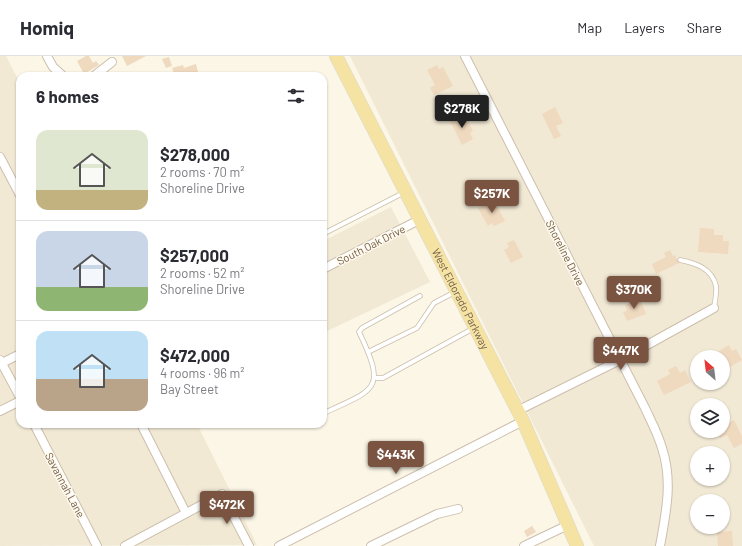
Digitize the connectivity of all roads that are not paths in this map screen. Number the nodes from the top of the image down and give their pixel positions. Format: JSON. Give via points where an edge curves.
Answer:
{"nodes":[{"id":1,"x":47,"y":56,"type":"edge"},
{"id":2,"x":336,"y":56,"type":"edge"},
{"id":3,"x":465,"y":56,"type":"edge"},
{"id":4,"x":112,"y":62,"type":"dead end"},
{"id":5,"x":59,"y":72,"type":"edge"},
{"id":6,"x":99,"y":72,"type":"edge"},
{"id":7,"x":0,"y":157,"type":"edge"},
{"id":8,"x":16,"y":187,"type":"edge"},
{"id":9,"x":405,"y":192,"type":"junction"},
{"id":10,"x":419,"y":220,"type":"junction"},
{"id":11,"x":327,"y":232,"type":"edge"},
{"id":12,"x":680,"y":260,"type":"dead end"},
{"id":13,"x":327,"y":267,"type":"edge"},
{"id":14,"x":456,"y":292,"type":"junction"},
{"id":15,"x":420,"y":296,"type":"dead end"},
{"id":16,"x":714,"y":308,"type":"joint"},
{"id":17,"x":474,"y":328,"type":"junction"},
{"id":18,"x":368,"y":352,"type":"junction"},
{"id":19,"x":16,"y":356,"type":"edge"},
{"id":20,"x":620,"y":360,"type":"junction"},
{"id":21,"x":1,"y":362,"type":"edge"},
{"id":22,"x":376,"y":378,"type":"junction"},
{"id":23,"x":16,"y":390,"type":"edge"},
{"id":24,"x":16,"y":403,"type":"edge"},
{"id":25,"x":0,"y":411,"type":"edge"},
{"id":26,"x":327,"y":412,"type":"edge"},
{"id":27,"x":520,"y":416,"type":"junction"},
{"id":28,"x":36,"y":428,"type":"edge"},
{"id":29,"x":143,"y":428,"type":"edge"},
{"id":30,"x":458,"y":509,"type":"dead end"},
{"id":31,"x":186,"y":513,"type":"junction"},
{"id":32,"x":568,"y":525,"type":"junction"},
{"id":33,"x":97,"y":546,"type":"edge"},
{"id":34,"x":125,"y":546,"type":"edge"},
{"id":35,"x":249,"y":546,"type":"edge"},
{"id":36,"x":279,"y":546,"type":"edge"},
{"id":37,"x":371,"y":546,"type":"edge"},
{"id":38,"x":524,"y":546,"type":"edge"},
{"id":39,"x":577,"y":546,"type":"edge"},
{"id":40,"x":660,"y":546,"type":"edge"}],
"edges":[{"from":1,"to":5,"type":"street"},
{"from":2,"to":9,"type":"main road","name":"West Eldorado Parkway"},
{"from":3,"to":20,"type":"street","name":"Shoreline Drive"},
{"from":4,"to":6,"type":"street"},
{"from":7,"to":8,"type":"street"},
{"from":9,"to":10,"type":"main road","name":"West Eldorado Parkway"},
{"from":9,"to":11,"type":"lane"},
{"from":10,"to":13,"type":"street","name":"South Oak Drive"},
{"from":10,"to":14,"type":"main road","name":"West Eldorado Parkway"},
{"from":12,"to":16,"type":"lane","via":[[700,264],[712,276],[716,286]]},
{"from":14,"to":17,"type":"main road","name":"West Eldorado Parkway"},
{"from":14,"to":18,"type":"lane","via":[[434,303],[417,328]]},
{"from":15,"to":18,"type":"lane","via":[[362,328],[359,332]]},
{"from":16,"to":20,"type":"street"},
{"from":17,"to":22,"type":"lane","via":[[383,378]]},
{"from":17,"to":27,"type":"main road","name":"West Eldorado Parkway"},
{"from":18,"to":22,"type":"lane"},
{"from":19,"to":21,"type":"street"},
{"from":20,"to":27,"type":"street"},
{"from":20,"to":40,"type":"street","name":"Shoreline Drive","via":[[646,408],[664,454],[668,492]]},
{"from":21,"to":23,"type":"street"},
{"from":22,"to":26,"type":"lane","via":[[372,387],[364,394]]},
{"from":24,"to":25,"type":"street"},
{"from":27,"to":32,"type":"main road","name":"West Eldorado Parkway"},
{"from":27,"to":36,"type":"street"},
{"from":28,"to":33,"type":"street","name":"Savannah Lane"},
{"from":29,"to":31,"type":"street"},
{"from":30,"to":37,"type":"street","via":[[437,514]]},
{"from":31,"to":34,"type":"street"},
{"from":31,"to":35,"type":"street","via":[[222,494]]},
{"from":32,"to":38,"type":"street"},
{"from":32,"to":39,"type":"main road","name":"West Eldorado Parkway"}]}
